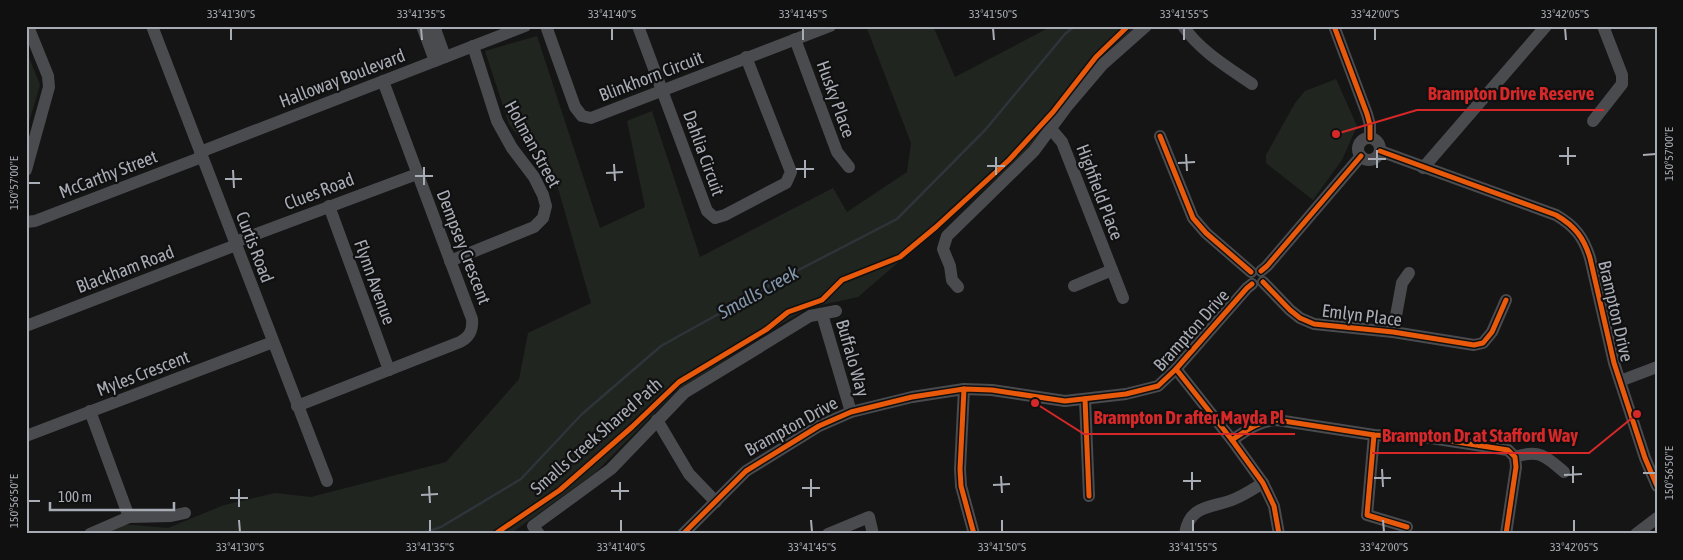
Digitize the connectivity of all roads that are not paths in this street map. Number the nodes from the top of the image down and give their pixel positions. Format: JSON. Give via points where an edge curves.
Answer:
{"nodes":[{"id":1,"x":152,"y":26,"type":"edge"},
{"id":2,"x":422,"y":26,"type":"edge"},
{"id":3,"x":434,"y":26,"type":"edge"},
{"id":4,"x":524,"y":26,"type":"edge"},
{"id":5,"x":546,"y":26,"type":"edge"},
{"id":6,"x":638,"y":26,"type":"edge"},
{"id":7,"x":830,"y":26,"type":"edge"},
{"id":8,"x":1146,"y":26,"type":"edge"},
{"id":9,"x":1184,"y":26,"type":"edge"},
{"id":10,"x":1334,"y":26,"type":"edge"},
{"id":11,"x":1546,"y":26,"type":"edge"},
{"id":12,"x":1603,"y":26,"type":"edge"},
{"id":13,"x":30,"y":28,"type":"edge"},
{"id":14,"x":795,"y":39,"type":"junction"},
{"id":15,"x":473,"y":46,"type":"junction"},
{"id":16,"x":746,"y":57,"type":"junction"},
{"id":17,"x":440,"y":59,"type":"junction"},
{"id":18,"x":383,"y":81,"type":"junction"},
{"id":19,"x":1252,"y":84,"type":"dead end"},
{"id":20,"x":663,"y":92,"type":"junction"},
{"id":21,"x":1593,"y":121,"type":"dead end"},
{"id":22,"x":1051,"y":129,"type":"junction"},
{"id":23,"x":1160,"y":136,"type":"dead end"},
{"id":24,"x":1370,"y":138,"type":"junction"},
{"id":25,"x":1380,"y":151,"type":"junction"},
{"id":26,"x":201,"y":155,"type":"junction"},
{"id":27,"x":1361,"y":156,"type":"junction"},
{"id":28,"x":849,"y":167,"type":"dead end"},
{"id":29,"x":1424,"y":168,"type":"junction"},
{"id":30,"x":26,"y":170,"type":"edge"},
{"id":31,"x":417,"y":174,"type":"junction"},
{"id":32,"x":329,"y":206,"type":"junction"},
{"id":33,"x":26,"y":222,"type":"edge"},
{"id":34,"x":235,"y":244,"type":"junction"},
{"id":35,"x":450,"y":261,"type":"junction"},
{"id":36,"x":1112,"y":270,"type":"junction"},
{"id":37,"x":1408,"y":273,"type":"dead end"},
{"id":38,"x":1257,"y":277,"type":"junction"},
{"id":39,"x":1074,"y":286,"type":"dead end"},
{"id":40,"x":958,"y":287,"type":"dead end"},
{"id":41,"x":1123,"y":298,"type":"dead end"},
{"id":42,"x":1506,"y":300,"type":"dead end"},
{"id":43,"x":836,"y":311,"type":"dead end"},
{"id":44,"x":822,"y":314,"type":"junction"},
{"id":45,"x":26,"y":326,"type":"edge"},
{"id":46,"x":1393,"y":332,"type":"junction"},
{"id":47,"x":273,"y":342,"type":"junction"},
{"id":48,"x":1657,"y":367,"type":"edge"},
{"id":49,"x":1176,"y":369,"type":"junction"},
{"id":50,"x":389,"y":370,"type":"junction"},
{"id":51,"x":1620,"y":381,"type":"junction"},
{"id":52,"x":964,"y":389,"type":"junction"},
{"id":53,"x":1085,"y":399,"type":"junction"},
{"id":54,"x":297,"y":406,"type":"junction"},
{"id":55,"x":90,"y":411,"type":"junction"},
{"id":56,"x":851,"y":412,"type":"junction"},
{"id":57,"x":657,"y":420,"type":"junction"},
{"id":58,"x":26,"y":436,"type":"edge"},
{"id":59,"x":1374,"y":436,"type":"junction"},
{"id":60,"x":1232,"y":440,"type":"junction"},
{"id":61,"x":1515,"y":457,"type":"junction"},
{"id":62,"x":1564,"y":472,"type":"dead end"},
{"id":63,"x":327,"y":481,"type":"dead end"},
{"id":64,"x":1263,"y":483,"type":"junction"},
{"id":65,"x":1657,"y":486,"type":"edge"},
{"id":66,"x":1089,"y":496,"type":"dead end"},
{"id":67,"x":716,"y":502,"type":"junction"},
{"id":68,"x":186,"y":513,"type":"dead end"},
{"id":69,"x":129,"y":517,"type":"junction"},
{"id":70,"x":1657,"y":518,"type":"edge"},
{"id":71,"x":1411,"y":527,"type":"edge"},
{"id":72,"x":90,"y":534,"type":"edge"},
{"id":73,"x":539,"y":534,"type":"edge"},
{"id":74,"x":683,"y":534,"type":"edge"},
{"id":75,"x":828,"y":534,"type":"edge"},
{"id":76,"x":873,"y":534,"type":"edge"},
{"id":77,"x":974,"y":534,"type":"edge"},
{"id":78,"x":1185,"y":534,"type":"edge"},
{"id":79,"x":1279,"y":534,"type":"edge"},
{"id":80,"x":1506,"y":534,"type":"edge"},
{"id":81,"x":1636,"y":534,"type":"edge"}],
"edges":[{"from":1,"to":26,"type":"street","name":"Curtis Road"},
{"from":2,"to":17,"type":"street"},
{"from":3,"to":17,"type":"street"},
{"from":4,"to":15,"type":"street","name":"Halloway Boulevard"},
{"from":5,"to":20,"type":"street","name":"Blinkhorn Circuit","via":[[575,106],[582,116],[591,118]]},
{"from":6,"to":20,"type":"street"},
{"from":7,"to":14,"type":"street","name":"Blinkhorn Circuit"},
{"from":8,"to":22,"type":"street","via":[[1102,65]]},
{"from":9,"to":19,"type":"street","via":[[1215,58]]},
{"from":10,"to":24,"type":"street","via":[[1367,114]]},
{"from":11,"to":29,"type":"street"},
{"from":12,"to":21,"type":"street","via":[[1622,75],[1622,84]]},
{"from":13,"to":30,"type":"street","via":[[49,87]]},
{"from":14,"to":16,"type":"street","name":"Blinkhorn Circuit"},
{"from":14,"to":28,"type":"street","name":"Husky Place","via":[[837,152]]},
{"from":15,"to":17,"type":"street","name":"Halloway Boulevard"},
{"from":15,"to":35,"type":"street","name":"Holman Street","via":[[497,121],[534,177],[546,206],[543,218],[534,227]]},
{"from":16,"to":20,"type":"street","name":"Blinkhorn Circuit"},
{"from":16,"to":20,"type":"street","name":"Dahlia Circuit","via":[[790,172],[786,183],[725,215],[715,218],[707,211]]},
{"from":17,"to":18,"type":"street","name":"Halloway Boulevard"},
{"from":18,"to":26,"type":"street","name":"Halloway Boulevard"},
{"from":18,"to":31,"type":"street","name":"Dempsey Crescent"},
{"from":22,"to":36,"type":"street","name":"Highfield Place","via":[[1062,142]]},
{"from":22,"to":40,"type":"street","via":[[1034,151],[947,236],[943,249],[952,280]]},
{"from":23,"to":38,"type":"street","name":"Emlyn Place","via":[[1193,218]]},
{"from":24,"to":25,"type":"street","via":[[1377,140]]},
{"from":24,"to":27,"type":"street","via":[[1360,143]]},
{"from":25,"to":27,"type":"street","via":[[1371,160]]},
{"from":25,"to":29,"type":"street","name":"Brampton Drive"},
{"from":26,"to":33,"type":"street","name":"McCarthy Street"},
{"from":26,"to":34,"type":"street","name":"Curtis Road"},
{"from":27,"to":38,"type":"street","name":"Brampton Drive"},
{"from":29,"to":51,"type":"street","name":"Brampton Drive","via":[[1556,215],[1580,234],[1588,251],[1608,344]]},
{"from":31,"to":32,"type":"street","name":"Clues Road"},
{"from":31,"to":35,"type":"street","name":"Dempsey Crescent"},
{"from":32,"to":34,"type":"street","name":"Clues Road"},
{"from":32,"to":50,"type":"street","name":"Flynn Avenue"},
{"from":34,"to":45,"type":"street","name":"Blackham Road"},
{"from":34,"to":47,"type":"street","name":"Curtis Road"},
{"from":35,"to":50,"type":"street","name":"Dempsey Crescent","via":[[472,319],[470,334],[460,342]]},
{"from":36,"to":39,"type":"street"},
{"from":36,"to":41,"type":"street","name":"Highfield Place"},
{"from":37,"to":46,"type":"street","via":[[1402,283]]},
{"from":38,"to":46,"type":"street","name":"Emlyn Place","via":[[1290,310],[1314,324]]},
{"from":38,"to":49,"type":"street","name":"Brampton Drive"},
{"from":42,"to":46,"type":"street","name":"Emlyn Place","via":[[1492,332],[1483,343],[1474,346]]},
{"from":43,"to":44,"type":"street"},
{"from":44,"to":56,"type":"street","name":"Buffalo Way"},
{"from":44,"to":57,"type":"street","via":[[802,320],[684,393]]},
{"from":47,"to":54,"type":"street","name":"Curtis Road"},
{"from":47,"to":55,"type":"street","name":"Myles Crescent"},
{"from":48,"to":51,"type":"street"},
{"from":49,"to":53,"type":"street","name":"Brampton Drive","via":[[1158,386],[1146,390]]},
{"from":49,"to":60,"type":"street"},
{"from":50,"to":54,"type":"street","name":"Dempsey Crescent"},
{"from":51,"to":65,"type":"street","name":"Brampton Drive"},
{"from":52,"to":53,"type":"street","name":"Brampton Drive","via":[[1056,400]]},
{"from":52,"to":56,"type":"street","name":"Brampton Drive","via":[[912,397]]},
{"from":52,"to":77,"type":"street","via":[[961,486]]},
{"from":53,"to":66,"type":"street"},
{"from":54,"to":63,"type":"street","name":"Curtis Road"},
{"from":55,"to":58,"type":"street","name":"Myles Crescent"},
{"from":55,"to":69,"type":"street"},
{"from":56,"to":67,"type":"street","name":"Brampton Drive","via":[[819,426],[746,471]]},
{"from":57,"to":67,"type":"street","via":[[689,474]]},
{"from":57,"to":73,"type":"street","via":[[611,469],[533,526]]},
{"from":59,"to":60,"type":"street","via":[[1277,420],[1252,426]]},
{"from":59,"to":61,"type":"street","via":[[1431,438],[1500,448]]},
{"from":59,"to":71,"type":"street","via":[[1367,515]]},
{"from":60,"to":64,"type":"street"},
{"from":61,"to":62,"type":"street","via":[[1530,453],[1545,456]]},
{"from":61,"to":80,"type":"street"},
{"from":64,"to":78,"type":"street","via":[[1232,500],[1198,512],[1187,524]]},
{"from":64,"to":79,"type":"street","via":[[1274,506]]},
{"from":67,"to":74,"type":"street","name":"Brampton Drive"},
{"from":68,"to":69,"type":"street"},
{"from":69,"to":72,"type":"street"},
{"from":70,"to":81,"type":"street"},
{"from":75,"to":76,"type":"street","via":[[868,517]]}]}
